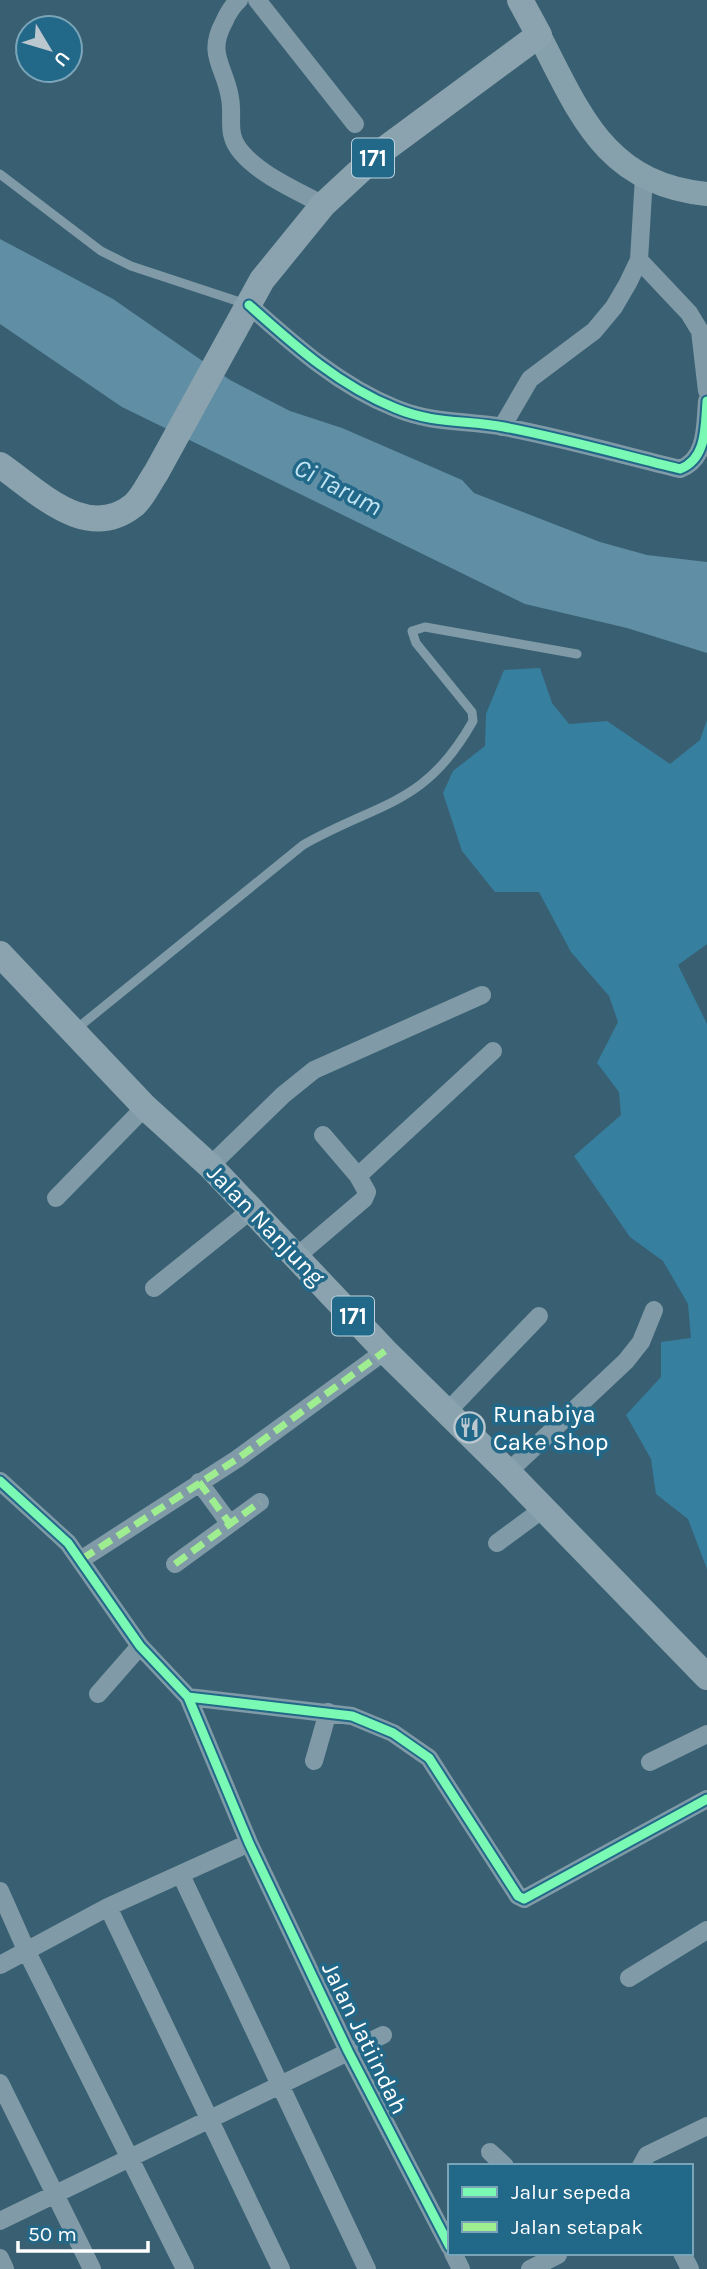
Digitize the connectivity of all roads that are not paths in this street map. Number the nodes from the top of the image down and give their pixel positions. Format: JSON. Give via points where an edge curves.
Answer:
{"nodes":[{"id":1,"x":239,"y":0,"type":"edge"},
{"id":2,"x":257,"y":0,"type":"edge"},
{"id":3,"x":520,"y":0,"type":"edge"},
{"id":4,"x":539,"y":34,"type":"junction"},
{"id":5,"x":355,"y":124,"type":"dead end"},
{"id":6,"x":0,"y":174,"type":"edge"},
{"id":7,"x":644,"y":177,"type":"junction"},
{"id":8,"x":707,"y":194,"type":"edge"},
{"id":9,"x":323,"y":205,"type":"junction"},
{"id":10,"x":639,"y":260,"type":"junction"},
{"id":11,"x":246,"y":311,"type":"junction"},
{"id":12,"x":707,"y":391,"type":"edge"},
{"id":13,"x":707,"y":401,"type":"edge"},
{"id":14,"x":502,"y":426,"type":"junction"},
{"id":15,"x":0,"y":465,"type":"edge"},
{"id":16,"x":577,"y":654,"type":"dead end"},
{"id":17,"x":4,"y":966,"type":"edge"},
{"id":18,"x":482,"y":995,"type":"dead end"},
{"id":19,"x":73,"y":1031,"type":"junction"},
{"id":20,"x":493,"y":1051,"type":"dead end"},
{"id":21,"x":145,"y":1107,"type":"junction"},
{"id":22,"x":323,"y":1135,"type":"dead end"},
{"id":23,"x":210,"y":1166,"type":"junction"},
{"id":24,"x":358,"y":1176,"type":"junction"},
{"id":25,"x":56,"y":1198,"type":"dead end"},
{"id":26,"x":251,"y":1210,"type":"junction"},
{"id":27,"x":296,"y":1257,"type":"junction"},
{"id":28,"x":154,"y":1288,"type":"dead end"},
{"id":29,"x":654,"y":1310,"type":"dead end"},
{"id":30,"x":539,"y":1315,"type":"dead end"},
{"id":31,"x":385,"y":1351,"type":"junction"},
{"id":32,"x":447,"y":1412,"type":"junction"},
{"id":33,"x":508,"y":1472,"type":"junction"},
{"id":34,"x":0,"y":1481,"type":"edge"},
{"id":35,"x":199,"y":1482,"type":"junction"},
{"id":36,"x":260,"y":1502,"type":"dead end"},
{"id":37,"x":543,"y":1509,"type":"junction"},
{"id":38,"x":230,"y":1524,"type":"junction"},
{"id":39,"x":498,"y":1544,"type":"dead end"},
{"id":40,"x":82,"y":1559,"type":"junction"},
{"id":41,"x":175,"y":1564,"type":"dead end"},
{"id":42,"x":140,"y":1646,"type":"junction"},
{"id":43,"x":707,"y":1677,"type":"edge"},
{"id":44,"x":98,"y":1693,"type":"dead end"},
{"id":45,"x":188,"y":1697,"type":"junction"},
{"id":46,"x":328,"y":1712,"type":"junction"},
{"id":47,"x":707,"y":1734,"type":"edge"},
{"id":48,"x":314,"y":1761,"type":"dead end"},
{"id":49,"x":650,"y":1762,"type":"dead end"},
{"id":50,"x":707,"y":1799,"type":"edge"},
{"id":51,"x":249,"y":1843,"type":"junction"},
{"id":52,"x":181,"y":1875,"type":"junction"},
{"id":53,"x":0,"y":1891,"type":"edge"},
{"id":54,"x":108,"y":1907,"type":"junction"},
{"id":55,"x":707,"y":1930,"type":"edge"},
{"id":56,"x":27,"y":1952,"type":"junction"},
{"id":57,"x":0,"y":1965,"type":"edge"},
{"id":58,"x":629,"y":1978,"type":"dead end"},
{"id":59,"x":383,"y":2035,"type":"dead end"},
{"id":60,"x":348,"y":2051,"type":"junction"},
{"id":61,"x":0,"y":2083,"type":"edge"},
{"id":62,"x":281,"y":2086,"type":"junction"},
{"id":63,"x":211,"y":2120,"type":"junction"},
{"id":64,"x":707,"y":2126,"type":"edge"},
{"id":65,"x":490,"y":2152,"type":"dead end"},
{"id":66,"x":132,"y":2158,"type":"junction"},
{"id":67,"x":504,"y":2164,"type":"edge"},
{"id":68,"x":642,"y":2164,"type":"edge"},
{"id":69,"x":56,"y":2194,"type":"junction"},
{"id":70,"x":0,"y":2221,"type":"edge"},
{"id":71,"x":448,"y":2243,"type":"edge"},
{"id":72,"x":0,"y":2258,"type":"edge"},
{"id":73,"x":560,"y":2259,"type":"edge"},
{"id":74,"x":5,"y":2269,"type":"edge"},
{"id":75,"x":92,"y":2269,"type":"edge"},
{"id":76,"x":185,"y":2269,"type":"edge"},
{"id":77,"x":281,"y":2269,"type":"edge"},
{"id":78,"x":367,"y":2269,"type":"edge"},
{"id":79,"x":530,"y":2269,"type":"edge"}],
"edges":[{"from":1,"to":9,"type":"street","via":[[216,37],[215,48],[230,94],[231,136],[255,165]]},
{"from":2,"to":5,"type":"street"},
{"from":3,"to":4,"type":"main road"},
{"from":4,"to":7,"type":"street","via":[[594,136]]},
{"from":4,"to":9,"type":"main road","number":"171","via":[[378,154]]},
{"from":6,"to":11,"type":"lane","via":[[101,251]]},
{"from":7,"to":8,"type":"street"},
{"from":7,"to":10,"type":"street"},
{"from":9,"to":11,"type":"main road","number":"171","via":[[262,280]]},
{"from":10,"to":12,"type":"street","via":[[700,331]]},
{"from":10,"to":14,"type":"street","via":[[614,307],[594,331],[530,379]]},
{"from":11,"to":14,"type":"street","via":[[334,376],[394,408],[448,423]]},
{"from":11,"to":15,"type":"main road","number":"171","via":[[156,473],[136,503],[113,518],[81,518]]},
{"from":13,"to":14,"type":"street","via":[[699,454],[680,469]]},
{"from":16,"to":19,"type":"lane","via":[[425,627],[412,631],[416,643],[471,712],[473,721],[450,759],[406,797],[303,845]]},
{"from":17,"to":19,"type":"main road","name":"Jalan Nanjung","number":"171"},
{"from":18,"to":23,"type":"street","via":[[314,1070]]},
{"from":19,"to":21,"type":"main road","name":"Jalan Nanjung","number":"171"},
{"from":20,"to":24,"type":"street"},
{"from":21,"to":23,"type":"main road","name":"Jalan Nanjung","number":"171"},
{"from":21,"to":25,"type":"street"},
{"from":22,"to":24,"type":"street"},
{"from":23,"to":26,"type":"main road","name":"Jalan Nanjung","number":"171"},
{"from":24,"to":27,"type":"street","via":[[366,1186],[364,1199]]},
{"from":26,"to":27,"type":"main road","name":"Jalan Nanjung","number":"171"},
{"from":26,"to":28,"type":"street"},
{"from":27,"to":31,"type":"main road","name":"Jalan Nanjung","number":"171"},
{"from":29,"to":33,"type":"street","via":[[641,1342],[626,1361]]},
{"from":30,"to":32,"type":"street"},
{"from":31,"to":32,"type":"main road","name":"Jalan Nanjung","number":"171"},
{"from":31,"to":35,"type":"street"},
{"from":32,"to":33,"type":"main road","name":"Jalan Nanjung","number":"171"},
{"from":33,"to":37,"type":"main road","name":"Jalan Nanjung","number":"171"},
{"from":34,"to":40,"type":"street"},
{"from":35,"to":38,"type":"street"},
{"from":35,"to":40,"type":"street"},
{"from":36,"to":38,"type":"street"},
{"from":37,"to":39,"type":"street"},
{"from":37,"to":43,"type":"main road","name":"Jalan Nanjung","number":"171"},
{"from":38,"to":41,"type":"street"},
{"from":40,"to":42,"type":"street"},
{"from":42,"to":44,"type":"street"},
{"from":42,"to":45,"type":"street"},
{"from":45,"to":46,"type":"street"},
{"from":45,"to":51,"type":"street","name":"Jalan Jatiindah"},
{"from":46,"to":48,"type":"street"},
{"from":46,"to":50,"type":"street","via":[[393,1732],[429,1758],[524,1899]]},
{"from":47,"to":49,"type":"street"},
{"from":51,"to":52,"type":"street"},
{"from":51,"to":60,"type":"street","name":"Jalan Jatiindah"},
{"from":52,"to":54,"type":"street"},
{"from":52,"to":62,"type":"street"},
{"from":53,"to":56,"type":"street"},
{"from":54,"to":56,"type":"street"},
{"from":54,"to":63,"type":"street"},
{"from":55,"to":58,"type":"street"},
{"from":56,"to":57,"type":"street"},
{"from":56,"to":66,"type":"street"},
{"from":59,"to":60,"type":"street"},
{"from":60,"to":62,"type":"street"},
{"from":60,"to":71,"type":"street","name":"Jalan Jatiindah"},
{"from":61,"to":69,"type":"street"},
{"from":62,"to":63,"type":"street"},
{"from":62,"to":78,"type":"street"},
{"from":63,"to":66,"type":"street"},
{"from":63,"to":77,"type":"street"},
{"from":64,"to":68,"type":"street","via":[[648,2155]]},
{"from":65,"to":67,"type":"street"},
{"from":66,"to":69,"type":"street"},
{"from":66,"to":76,"type":"street"},
{"from":69,"to":70,"type":"street"},
{"from":69,"to":75,"type":"street"},
{"from":72,"to":74,"type":"street"},
{"from":73,"to":79,"type":"street"}]}
